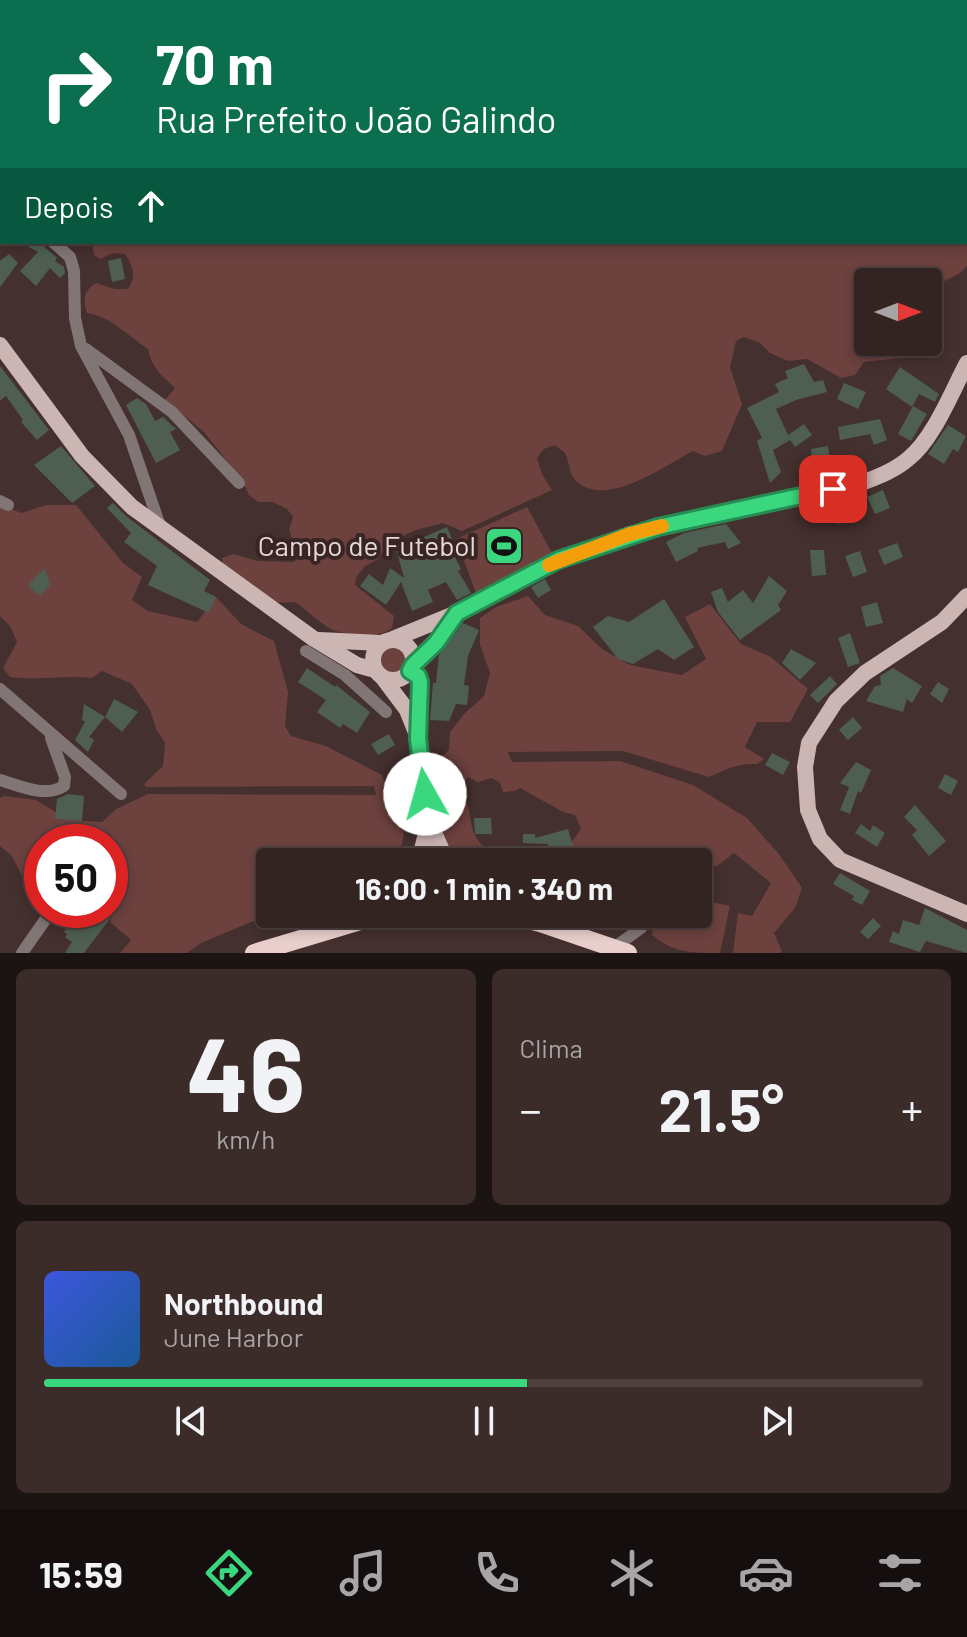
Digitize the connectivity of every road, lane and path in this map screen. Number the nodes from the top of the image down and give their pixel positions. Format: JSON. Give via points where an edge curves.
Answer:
{"nodes":[{"id":1,"x":55,"y":244,"type":"edge"},
{"id":2,"x":0,"y":345,"type":"edge"},
{"id":3,"x":81,"y":346,"type":"junction"},
{"id":4,"x":967,"y":363,"type":"edge"},
{"id":5,"x":239,"y":483,"type":"dead end"},
{"id":6,"x":161,"y":529,"type":"junction"},
{"id":7,"x":967,"y":596,"type":"edge"},
{"id":8,"x":457,"y":613,"type":"junction"},
{"id":9,"x":387,"y":641,"type":"junction"},
{"id":10,"x":310,"y":645,"type":"junction"},
{"id":11,"x":412,"y":668,"type":"junction"},
{"id":12,"x":351,"y":670,"type":"junction"},
{"id":13,"x":379,"y":674,"type":"junction"},
{"id":14,"x":0,"y":689,"type":"edge"},
{"id":15,"x":386,"y":712,"type":"dead end"},
{"id":16,"x":50,"y":735,"type":"junction"},
{"id":17,"x":418,"y":739,"type":"junction"},
{"id":18,"x":0,"y":780,"type":"edge"},
{"id":19,"x":121,"y":794,"type":"dead end"},
{"id":20,"x":429,"y":821,"type":"junction"},
{"id":21,"x":422,"y":848,"type":"edge"},
{"id":22,"x":441,"y":848,"type":"edge"},
{"id":23,"x":967,"y":914,"type":"edge"},
{"id":24,"x":39,"y":928,"type":"edge"},
{"id":25,"x":335,"y":928,"type":"edge"},
{"id":26,"x":550,"y":928,"type":"edge"},
{"id":27,"x":641,"y":928,"type":"edge"},
{"id":28,"x":622,"y":950,"type":"edge"},
{"id":29,"x":22,"y":953,"type":"edge"},
{"id":30,"x":254,"y":953,"type":"edge"}],
"edges":[{"from":1,"to":3,"type":"street","via":[[70,257],[74,271]]},
{"from":2,"to":6,"type":"main road","via":[[82,456]]},
{"from":3,"to":5,"type":"street","via":[[172,412]]},
{"from":3,"to":6,"type":"street","via":[[129,435]]},
{"from":4,"to":8,"type":"main road","via":[[930,433],[912,457],[892,471],[864,482],[630,534],[558,560]]},
{"from":6,"to":10,"type":"main road"},
{"from":7,"to":23,"type":"main road","via":[[942,622],[865,673],[836,701],[809,743],[805,767],[808,810],[820,839],[840,860]]},
{"from":8,"to":9,"type":"main road"},
{"from":8,"to":11,"type":"main road"},
{"from":9,"to":10,"type":"main road"},
{"from":9,"to":11,"type":"main road","via":[[409,647]]},
{"from":9,"to":13,"type":"main road","via":[[372,659]]},
{"from":10,"to":12,"type":"main road"},
{"from":11,"to":13,"type":"main road","via":[[401,679]]},
{"from":11,"to":17,"type":"main road","via":[[420,682]]},
{"from":12,"to":13,"type":"main road"},
{"from":12,"to":15,"type":"street"},
{"from":13,"to":17,"type":"main road","via":[[407,710]]},
{"from":14,"to":16,"type":"street"},
{"from":16,"to":18,"type":"street","via":[[64,786],[37,791]]},
{"from":16,"to":19,"type":"street"},
{"from":17,"to":20,"type":"main road"},
{"from":20,"to":21,"type":"main road"},
{"from":20,"to":22,"type":"main road"},
{"from":24,"to":29,"type":"street"},
{"from":25,"to":30,"type":"highway"},
{"from":26,"to":28,"type":"highway"},
{"from":27,"to":28,"type":"street"}]}
